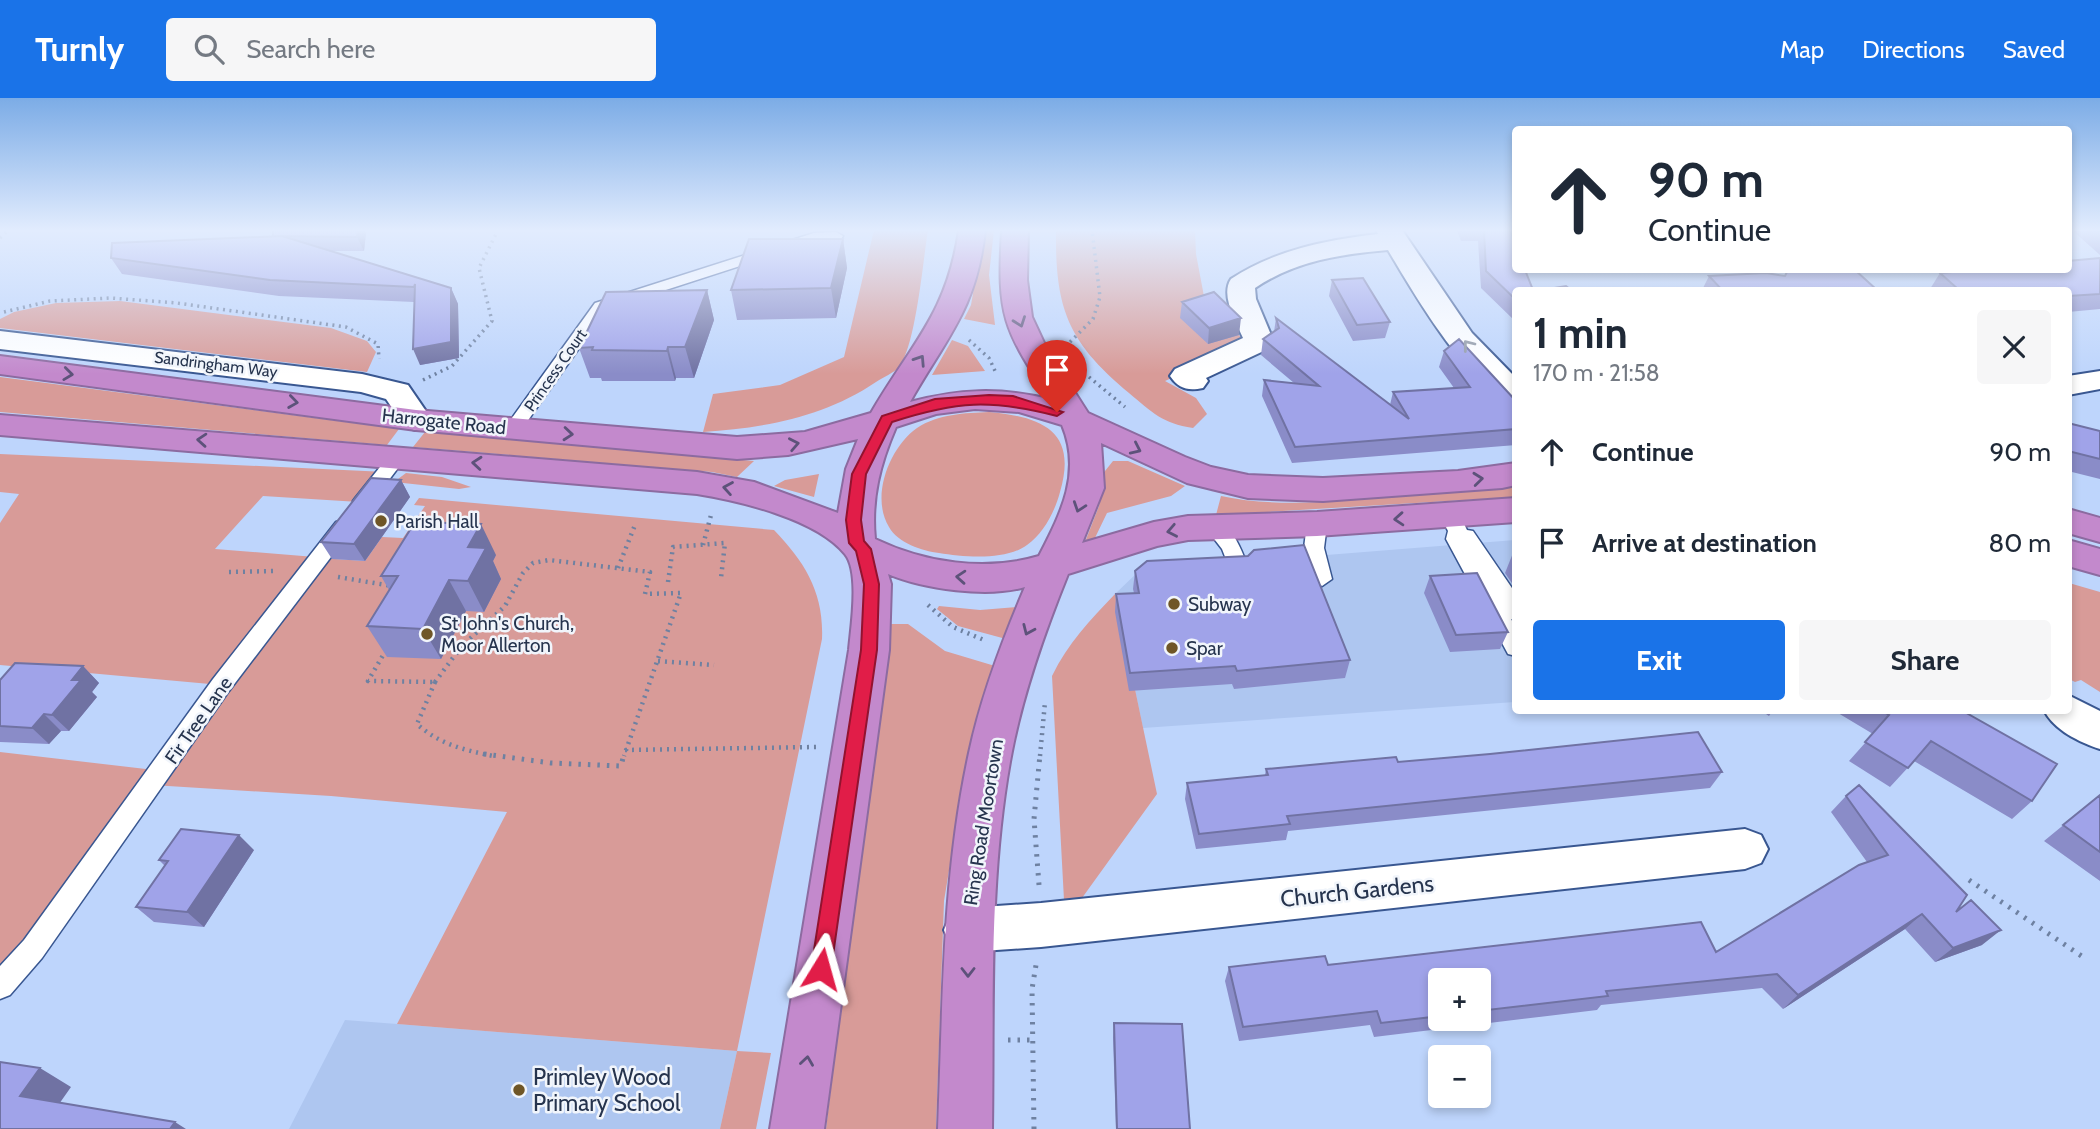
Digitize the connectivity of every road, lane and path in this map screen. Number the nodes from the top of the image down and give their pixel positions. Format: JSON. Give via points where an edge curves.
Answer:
{"nodes":[{"id":1,"x":481,"y":278,"type":"edge"},
{"id":2,"x":688,"y":278,"type":"edge"},
{"id":3,"x":963,"y":278,"type":"edge"},
{"id":4,"x":1012,"y":278,"type":"edge"},
{"id":5,"x":1098,"y":278,"type":"edge"},
{"id":6,"x":1250,"y":278,"type":"edge"},
{"id":7,"x":1419,"y":278,"type":"edge"},
{"id":8,"x":0,"y":313,"type":"edge"},
{"id":9,"x":965,"y":338,"type":"dead end"},
{"id":10,"x":0,"y":340,"type":"edge"},
{"id":11,"x":1061,"y":342,"type":"dead end"},
{"id":12,"x":1070,"y":342,"type":"dead end"},
{"id":13,"x":1067,"y":350,"type":"dead end"},
{"id":14,"x":0,"y":365,"type":"edge"},
{"id":15,"x":1085,"y":373,"type":"dead end"},
{"id":16,"x":998,"y":376,"type":"dead end"},
{"id":17,"x":2100,"y":380,"type":"edge"},
{"id":18,"x":1192,"y":381,"type":"dead end"},
{"id":19,"x":2072,"y":385,"type":"edge"},
{"id":20,"x":384,"y":388,"type":"junction"},
{"id":21,"x":1512,"y":391,"type":"edge"},
{"id":22,"x":1131,"y":411,"type":"dead end"},
{"id":23,"x":1075,"y":418,"type":"junction"},
{"id":24,"x":887,"y":419,"type":"junction"},
{"id":25,"x":416,"y":420,"type":"junction"},
{"id":26,"x":0,"y":425,"type":"edge"},
{"id":27,"x":513,"y":429,"type":"junction"},
{"id":28,"x":397,"y":456,"type":"junction"},
{"id":29,"x":1512,"y":474,"type":"edge"},
{"id":30,"x":1512,"y":511,"type":"edge"},
{"id":31,"x":712,"y":514,"type":"dead end"},
{"id":32,"x":2072,"y":522,"type":"edge"},
{"id":33,"x":1454,"y":523,"type":"junction"},
{"id":34,"x":1317,"y":524,"type":"junction"},
{"id":35,"x":635,"y":525,"type":"dead end"},
{"id":36,"x":1215,"y":527,"type":"junction"},
{"id":37,"x":2100,"y":530,"type":"edge"},
{"id":38,"x":703,"y":545,"type":"junction"},
{"id":39,"x":860,"y":546,"type":"junction"},
{"id":40,"x":2072,"y":554,"type":"edge"},
{"id":41,"x":2100,"y":562,"type":"edge"},
{"id":42,"x":1053,"y":566,"type":"junction"},
{"id":43,"x":1238,"y":567,"type":"edge"},
{"id":44,"x":618,"y":568,"type":"junction"},
{"id":45,"x":721,"y":578,"type":"dead end"},
{"id":46,"x":1322,"y":579,"type":"dead end"},
{"id":47,"x":668,"y":582,"type":"dead end"},
{"id":48,"x":922,"y":600,"type":"dead end"},
{"id":49,"x":1512,"y":607,"type":"edge"},
{"id":50,"x":993,"y":642,"type":"dead end"},
{"id":51,"x":1512,"y":642,"type":"edge"},
{"id":52,"x":388,"y":647,"type":"edge"},
{"id":53,"x":658,"y":661,"type":"junction"},
{"id":54,"x":715,"y":665,"type":"dead end"},
{"id":55,"x":435,"y":682,"type":"junction"},
{"id":56,"x":1045,"y":695,"type":"dead end"},
{"id":57,"x":2071,"y":714,"type":"edge"},
{"id":58,"x":2100,"y":732,"type":"edge"},
{"id":59,"x":820,"y":747,"type":"dead end"},
{"id":60,"x":625,"y":750,"type":"junction"},
{"id":61,"x":1745,"y":849,"type":"dead end"},
{"id":62,"x":1969,"y":880,"type":"dead end"},
{"id":63,"x":1041,"y":925,"type":"junction"},
{"id":64,"x":968,"y":930,"type":"junction"},
{"id":65,"x":2086,"y":959,"type":"dead end"},
{"id":66,"x":0,"y":986,"type":"edge"},
{"id":67,"x":797,"y":1129,"type":"edge"},
{"id":68,"x":965,"y":1129,"type":"edge"},
{"id":69,"x":1034,"y":1129,"type":"edge"}],
"edges":[{"from":1,"to":20,"type":"path","via":[[492,321],[452,366]]},
{"from":2,"to":27,"type":"lane","name":"Princess Court","via":[[601,306]]},
{"from":24,"to":3,"type":"highway","one_way":true,"via":[[955,303]]},
{"from":4,"to":23,"type":"highway","one_way":true,"via":[[1015,309],[1034,354],[1061,388]]},
{"from":5,"to":12,"type":"path","via":[[1100,297],[1093,318]]},
{"from":6,"to":18,"type":"street","via":[[1241,285],[1242,299],[1259,342],[1186,376]]},
{"from":21,"to":7,"type":"street","one_way":true,"via":[[1495,379]]},
{"from":8,"to":20,"type":"path","via":[[50,301],[111,298],[217,307],[346,327],[379,344]]},
{"from":9,"to":16,"type":"path","via":[[989,358]]},
{"from":10,"to":20,"type":"street","name":"Sandringham Way"},
{"from":11,"to":13,"type":"path"},
{"from":14,"to":25,"type":"highway","name":"Harrogate Road","one_way":true},
{"from":15,"to":22,"type":"path"},
{"from":17,"to":19,"type":"street"},
{"from":20,"to":25,"type":"street"},
{"from":23,"to":24,"type":"highway","via":[[989,398],[935,403]]},
{"from":23,"to":29,"type":"highway","one_way":true,"via":[[1181,468],[1256,488],[1340,489]]},
{"from":23,"to":42,"type":"highway","one_way":true,"via":[[1088,477],[1081,505]]},
{"from":27,"to":24,"type":"highway","name":"Harrogate Road","one_way":true,"via":[[770,449]]},
{"from":24,"to":39,"type":"highway","via":[[859,474],[853,520]]},
{"from":25,"to":27,"type":"highway","name":"Harrogate Road"},
{"from":28,"to":26,"type":"highway","name":"Harrogate Road","one_way":true},
{"from":39,"to":28,"type":"highway","name":"Harrogate Road","one_way":true,"via":[[804,511],[742,491]]},
{"from":28,"to":66,"type":"lane","name":"Fir Tree Lane","via":[[221,685],[33,949]]},
{"from":30,"to":33,"type":"highway"},
{"from":31,"to":38,"type":"path"},
{"from":32,"to":37,"type":"highway"},
{"from":33,"to":34,"type":"highway","one_way":true},
{"from":33,"to":49,"type":"lane","via":[[1469,538]]},
{"from":33,"to":51,"type":"lane","via":[[1456,539]]},
{"from":34,"to":36,"type":"highway"},
{"from":34,"to":46,"type":"lane","via":[[1314,548]]},
{"from":35,"to":44,"type":"path"},
{"from":36,"to":42,"type":"highway","one_way":true,"via":[[1154,534]]},
{"from":36,"to":43,"type":"lane","via":[[1231,547]]},
{"from":38,"to":45,"type":"path","via":[[725,543]]},
{"from":38,"to":47,"type":"path","via":[[673,547]]},
{"from":42,"to":39,"type":"highway","one_way":true,"via":[[1017,576],[945,576],[914,569]]},
{"from":67,"to":39,"type":"highway","one_way":true,"via":[[869,650],[872,584]]},
{"from":40,"to":41,"type":"highway"},
{"from":42,"to":64,"type":"highway","name":"Ring Road Moortown","one_way":true,"via":[[1003,700],[978,827]]},
{"from":44,"to":53,"type":"path","via":[[650,572],[645,594],[681,593]]},
{"from":44,"to":55,"type":"path","via":[[550,560],[533,564],[496,616],[461,647]]},
{"from":48,"to":50,"type":"path","via":[[956,631]]},
{"from":52,"to":55,"type":"path","via":[[368,681]]},
{"from":53,"to":54,"type":"path"},
{"from":53,"to":60,"type":"path"},
{"from":55,"to":60,"type":"path","via":[[417,723],[433,738],[524,760],[589,766],[621,766]]},
{"from":56,"to":63,"type":"path","via":[[1034,818]]},
{"from":57,"to":58,"type":"street"},
{"from":59,"to":60,"type":"path"},
{"from":61,"to":63,"type":"street","name":"Church Gardens"},
{"from":62,"to":65,"type":"path"},
{"from":63,"to":64,"type":"street","name":"Church Gardens"},
{"from":63,"to":69,"type":"path","via":[[1043,948],[1032,989]]},
{"from":64,"to":68,"type":"highway","name":"Ring Road Moortown","one_way":true}]}
